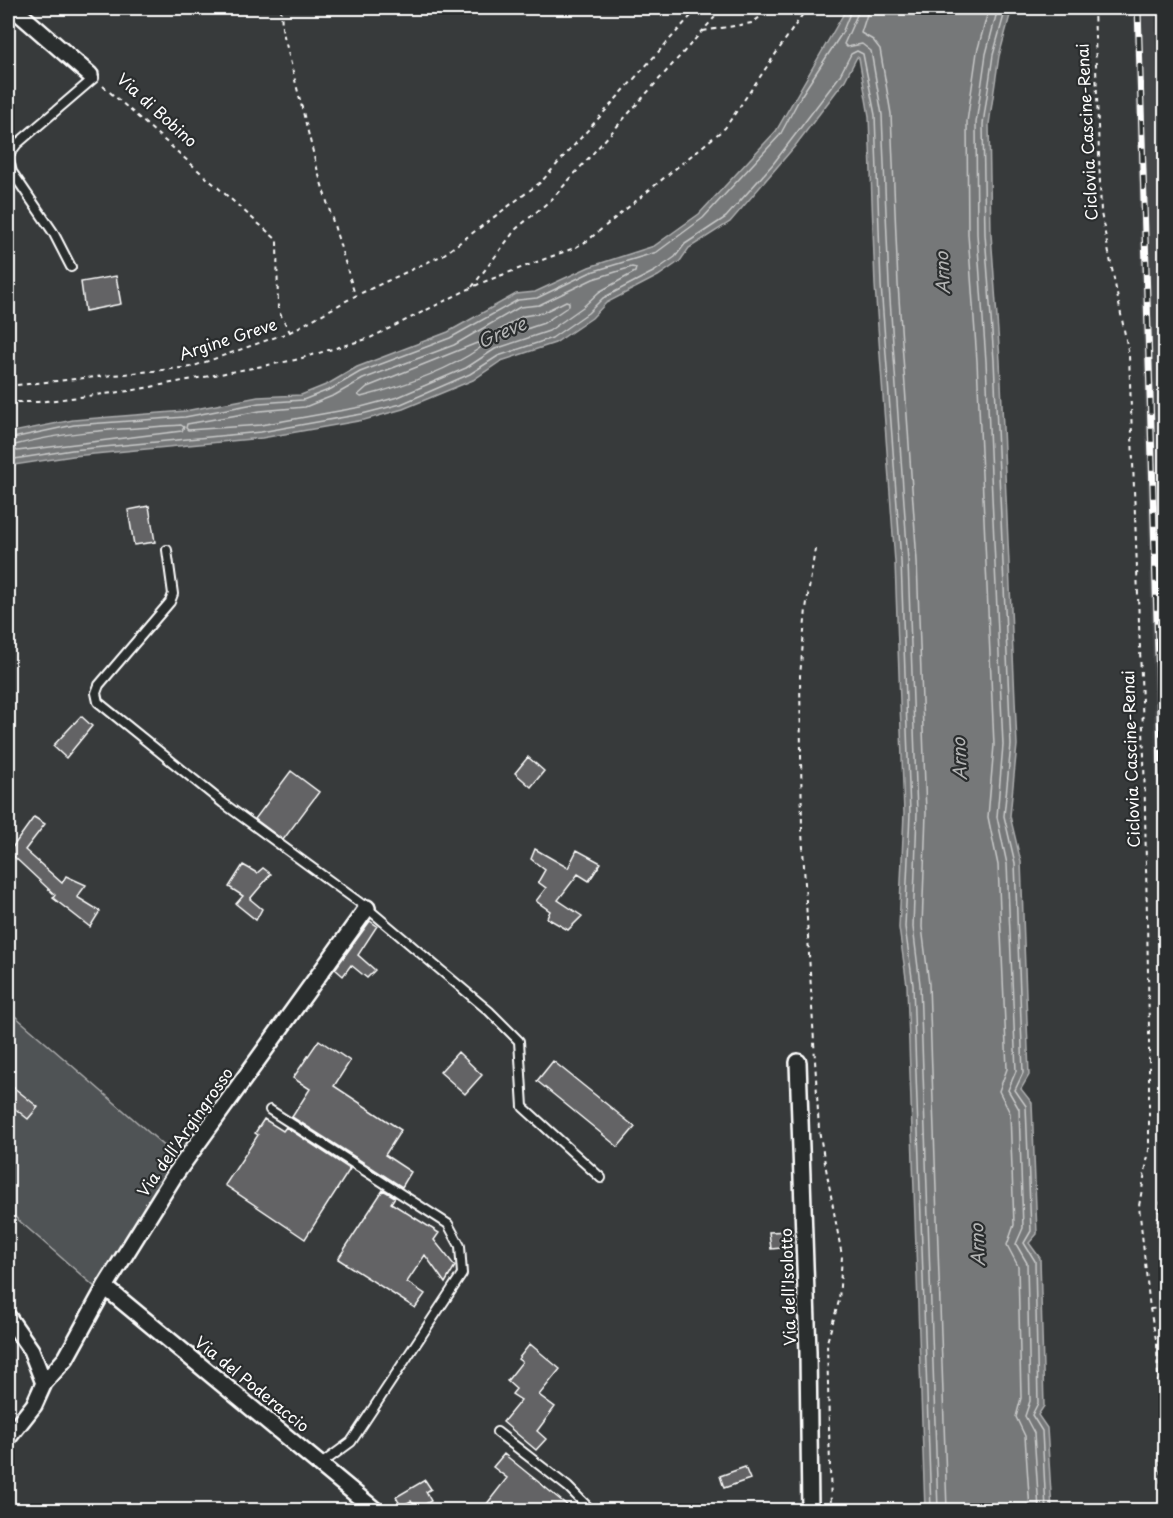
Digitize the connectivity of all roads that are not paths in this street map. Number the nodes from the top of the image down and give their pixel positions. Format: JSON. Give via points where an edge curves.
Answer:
{"nodes":[{"id":1,"x":13,"y":8,"type":"edge"},
{"id":2,"x":92,"y":76,"type":"joint"},
{"id":3,"x":70,"y":267,"type":"dead end"},
{"id":4,"x":167,"y":550,"type":"dead end"},
{"id":5,"x":367,"y":908,"type":"junction"},
{"id":6,"x":798,"y":1062,"type":"dead end"},
{"id":7,"x":270,"y":1110,"type":"dead end"},
{"id":8,"x":601,"y":1178,"type":"dead end"},
{"id":9,"x":105,"y":1287,"type":"junction"},
{"id":10,"x":8,"y":1317,"type":"edge"},
{"id":11,"x":44,"y":1383,"type":"junction"},
{"id":12,"x":497,"y":1432,"type":"dead end"},
{"id":13,"x":8,"y":1438,"type":"edge"},
{"id":14,"x":321,"y":1464,"type":"junction"},
{"id":15,"x":375,"y":1510,"type":"edge"},
{"id":16,"x":591,"y":1510,"type":"edge"},
{"id":17,"x":810,"y":1510,"type":"edge"}],
"edges":[{"from":1,"to":2,"type":"street","name":"Via di Bobino"},
{"from":2,"to":3,"type":"lane","via":[[16,144],[8,156],[12,172],[53,232]]},
{"from":4,"to":5,"type":"lane","via":[[173,594],[170,602],[99,685],[98,702],[224,803]]},
{"from":5,"to":8,"type":"lane","via":[[519,1041],[523,1107]]},
{"from":5,"to":9,"type":"street","name":"Via dell'Argingrosso","via":[[174,1176]]},
{"from":6,"to":17,"type":"street","name":"Via dell'Isolotto"},
{"from":7,"to":14,"type":"lane","via":[[448,1224],[460,1246],[462,1274],[351,1442]]},
{"from":9,"to":11,"type":"street","name":"Via dell'Argingrosso","via":[[66,1358]]},
{"from":9,"to":14,"type":"street","name":"Via del Poderaccio"},
{"from":10,"to":11,"type":"street","via":[[32,1350]]},
{"from":11,"to":13,"type":"street","name":"Via dell'Argingrosso","via":[[34,1405]]},
{"from":12,"to":16,"type":"lane","via":[[568,1487]]},
{"from":14,"to":15,"type":"street","name":"Via del Poderaccio"}]}
